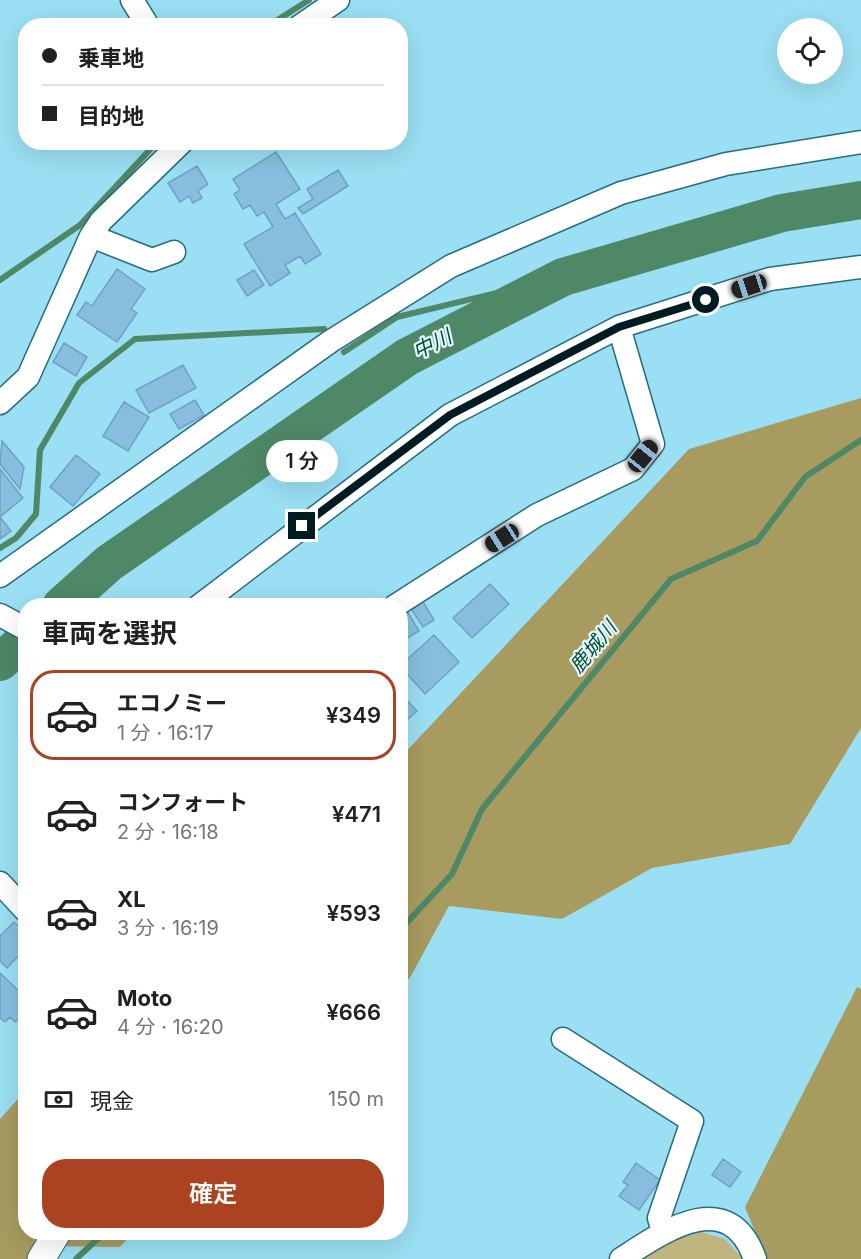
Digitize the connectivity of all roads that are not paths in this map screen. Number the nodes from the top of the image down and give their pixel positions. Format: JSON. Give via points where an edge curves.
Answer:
{"nodes":[{"id":1,"x":132,"y":0,"type":"edge"},
{"id":2,"x":338,"y":0,"type":"edge"},
{"id":3,"x":143,"y":18,"type":"edge"},
{"id":4,"x":312,"y":18,"type":"edge"},
{"id":5,"x":861,"y":142,"type":"edge"},
{"id":6,"x":174,"y":150,"type":"edge"},
{"id":7,"x":91,"y":236,"type":"junction"},
{"id":8,"x":174,"y":252,"type":"dead end"},
{"id":9,"x":861,"y":267,"type":"edge"},
{"id":10,"x":619,"y":327,"type":"junction"},
{"id":11,"x":0,"y":403,"type":"edge"},
{"id":12,"x":0,"y":576,"type":"edge"},
{"id":13,"x":210,"y":598,"type":"edge"},
{"id":14,"x":407,"y":598,"type":"edge"},
{"id":15,"x":0,"y":615,"type":"edge"},
{"id":16,"x":18,"y":625,"type":"edge"},
{"id":17,"x":0,"y":883,"type":"edge"},
{"id":18,"x":18,"y":902,"type":"edge"},
{"id":19,"x":563,"y":1039,"type":"dead end"},
{"id":20,"x":663,"y":1232,"type":"junction"},
{"id":21,"x":53,"y":1240,"type":"edge"},
{"id":22,"x":41,"y":1259,"type":"edge"},
{"id":23,"x":621,"y":1259,"type":"edge"},
{"id":24,"x":755,"y":1259,"type":"edge"}],
"edges":[{"from":1,"to":3,"type":"street"},
{"from":2,"to":4,"type":"street"},
{"from":5,"to":12,"type":"street","via":[[726,164],[621,193],[451,266],[331,341]]},
{"from":6,"to":7,"type":"street","via":[[101,221]]},
{"from":7,"to":8,"type":"street","via":[[152,261]]},
{"from":7,"to":11,"type":"street","via":[[28,377]]},
{"from":9,"to":10,"type":"street","via":[[770,279]]},
{"from":10,"to":13,"type":"street","via":[[450,415]]},
{"from":10,"to":14,"type":"street","via":[[653,444],[633,469],[537,515]]},
{"from":15,"to":16,"type":"street"},
{"from":17,"to":18,"type":"street"},
{"from":19,"to":20,"type":"street","via":[[692,1121],[659,1218]]},
{"from":20,"to":23,"type":"street"},
{"from":20,"to":24,"type":"street","via":[[709,1217],[740,1231]]},
{"from":21,"to":22,"type":"street"}]}
